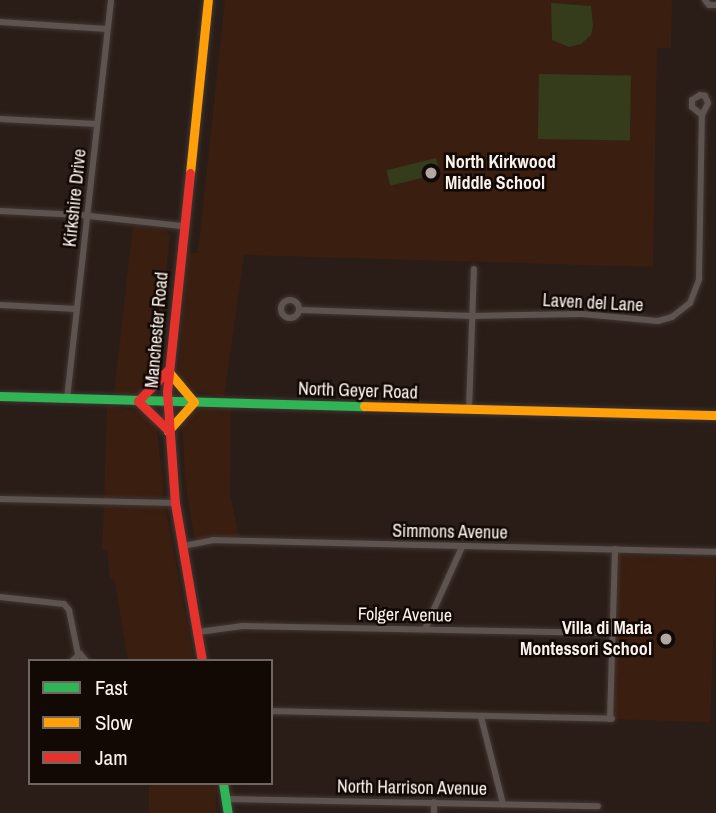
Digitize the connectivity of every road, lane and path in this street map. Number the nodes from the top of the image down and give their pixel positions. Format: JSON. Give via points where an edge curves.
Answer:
{"nodes":[{"id":1,"x":111,"y":0,"type":"edge"},
{"id":2,"x":208,"y":0,"type":"edge"},
{"id":3,"x":705,"y":0,"type":"edge"},
{"id":4,"x":716,"y":5,"type":"edge"},
{"id":5,"x":0,"y":22,"type":"edge"},
{"id":6,"x":107,"y":29,"type":"junction"},
{"id":7,"x":702,"y":115,"type":"dead end"},
{"id":8,"x":0,"y":119,"type":"edge"},
{"id":9,"x":97,"y":124,"type":"junction"},
{"id":10,"x":0,"y":211,"type":"edge"},
{"id":11,"x":88,"y":216,"type":"junction"},
{"id":12,"x":183,"y":226,"type":"junction"},
{"id":13,"x":474,"y":269,"type":"dead end"},
{"id":14,"x":0,"y":306,"type":"edge"},
{"id":15,"x":76,"y":309,"type":"junction"},
{"id":16,"x":300,"y":310,"type":"dead end"},
{"id":17,"x":473,"y":316,"type":"junction"},
{"id":18,"x":168,"y":370,"type":"junction"},
{"id":19,"x":0,"y":396,"type":"edge"},
{"id":20,"x":67,"y":399,"type":"junction"},
{"id":21,"x":138,"y":401,"type":"junction"},
{"id":22,"x":167,"y":402,"type":"junction"},
{"id":23,"x":194,"y":402,"type":"junction"},
{"id":24,"x":469,"y":410,"type":"junction"},
{"id":25,"x":716,"y":415,"type":"edge"},
{"id":26,"x":168,"y":431,"type":"junction"},
{"id":27,"x":0,"y":499,"type":"edge"},
{"id":28,"x":175,"y":503,"type":"junction"},
{"id":29,"x":183,"y":546,"type":"junction"},
{"id":30,"x":462,"y":547,"type":"junction"},
{"id":31,"x":615,"y":549,"type":"junction"},
{"id":32,"x":716,"y":552,"type":"edge"},
{"id":33,"x":0,"y":597,"type":"edge"},
{"id":34,"x":425,"y":629,"type":"junction"},
{"id":35,"x":198,"y":632,"type":"junction"},
{"id":36,"x":612,"y":633,"type":"junction"},
{"id":37,"x":78,"y":654,"type":"junction"},
{"id":38,"x":74,"y":659,"type":"edge"},
{"id":39,"x":85,"y":659,"type":"edge"},
{"id":40,"x":202,"y":659,"type":"edge"},
{"id":41,"x":273,"y":711,"type":"edge"},
{"id":42,"x":481,"y":717,"type":"junction"},
{"id":43,"x":223,"y":785,"type":"edge"},
{"id":44,"x":226,"y":799,"type":"junction"},
{"id":45,"x":434,"y":802,"type":"junction"},
{"id":46,"x":503,"y":804,"type":"junction"},
{"id":47,"x":598,"y":806,"type":"dead end"},
{"id":48,"x":228,"y":813,"type":"edge"},
{"id":49,"x":434,"y":813,"type":"edge"}],
"edges":[{"from":1,"to":6,"type":"street","name":"Kirkshire Drive"},
{"from":2,"to":12,"type":"main road","name":"Manchester Road"},
{"from":3,"to":4,"type":"street"},
{"from":5,"to":6,"type":"street"},
{"from":6,"to":9,"type":"street","name":"Kirkshire Drive"},
{"from":7,"to":17,"type":"street","name":"Laven del Lane","via":[[699,279],[690,303],[680,312],[658,321],[582,314]]},
{"from":8,"to":9,"type":"street"},
{"from":9,"to":11,"type":"street","name":"Kirkshire Drive"},
{"from":10,"to":11,"type":"street"},
{"from":11,"to":12,"type":"street"},
{"from":11,"to":15,"type":"street","name":"Kirkshire Drive"},
{"from":12,"to":18,"type":"main road","name":"Manchester Road"},
{"from":13,"to":17,"type":"street"},
{"from":14,"to":15,"type":"street"},
{"from":15,"to":20,"type":"street","name":"Kirkshire Drive"},
{"from":16,"to":17,"type":"street","name":"Laven del Lane"},
{"from":17,"to":24,"type":"street"},
{"from":18,"to":21,"type":"main road"},
{"from":18,"to":22,"type":"main road","name":"Manchester Road"},
{"from":18,"to":23,"type":"main road"},
{"from":19,"to":20,"type":"main road","name":"North Geyer Road"},
{"from":20,"to":21,"type":"main road","name":"North Geyer Road"},
{"from":21,"to":22,"type":"main road","name":"North Geyer Road"},
{"from":21,"to":26,"type":"main road"},
{"from":22,"to":23,"type":"main road","name":"North Geyer Road"},
{"from":22,"to":26,"type":"main road","name":"Manchester Road"},
{"from":23,"to":24,"type":"main road","name":"North Geyer Road"},
{"from":23,"to":26,"type":"main road"},
{"from":24,"to":25,"type":"main road","name":"North Geyer Road"},
{"from":26,"to":28,"type":"main road","name":"Manchester Road"},
{"from":27,"to":28,"type":"street"},
{"from":28,"to":29,"type":"main road","name":"Manchester Road"},
{"from":29,"to":30,"type":"street","name":"Simmons Avenue","via":[[214,540]]},
{"from":29,"to":35,"type":"main road","name":"Manchester Road"},
{"from":30,"to":31,"type":"street","name":"Simmons Avenue"},
{"from":30,"to":34,"type":"street"},
{"from":31,"to":32,"type":"street","name":"Simmons Avenue"},
{"from":31,"to":36,"type":"street"},
{"from":33,"to":37,"type":"street","via":[[64,604]]},
{"from":34,"to":35,"type":"street","name":"Folger Avenue","via":[[243,626]]},
{"from":34,"to":36,"type":"street","name":"Folger Avenue"},
{"from":35,"to":40,"type":"main road","name":"Manchester Road"},
{"from":36,"to":42,"type":"street","via":[[611,719]]},
{"from":37,"to":38,"type":"street"},
{"from":37,"to":39,"type":"street"},
{"from":41,"to":42,"type":"street"},
{"from":42,"to":46,"type":"street"},
{"from":43,"to":44,"type":"main road"},
{"from":44,"to":45,"type":"street","name":"North Harrison Avenue"},
{"from":44,"to":48,"type":"main road"},
{"from":45,"to":46,"type":"street","name":"North Harrison Avenue"},
{"from":45,"to":49,"type":"street"},
{"from":46,"to":47,"type":"street","name":"North Harrison Avenue"}]}
